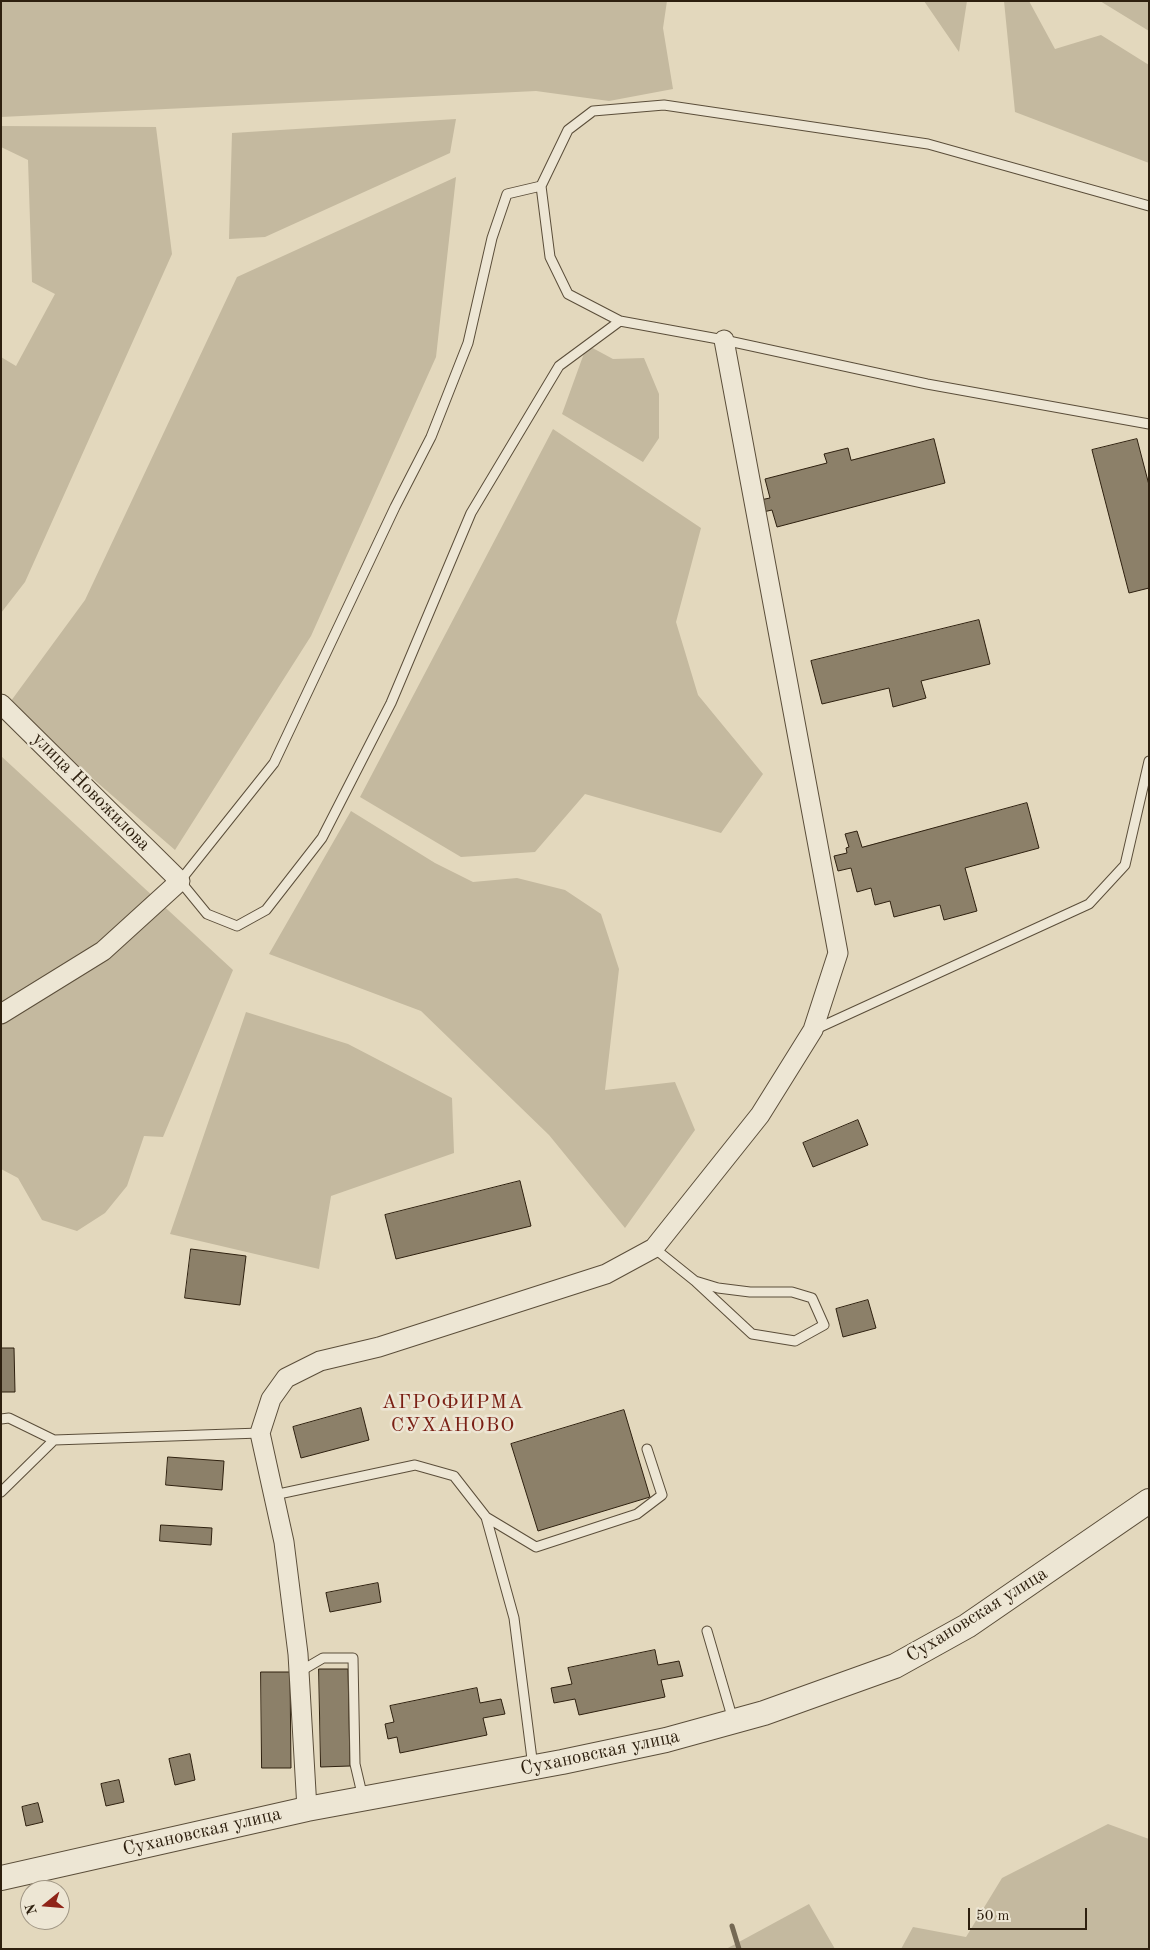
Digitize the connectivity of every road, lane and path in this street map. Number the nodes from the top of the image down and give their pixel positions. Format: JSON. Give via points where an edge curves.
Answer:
{"nodes":[{"id":1,"x":541,"y":186,"type":"junction"},
{"id":2,"x":1149,"y":206,"type":"edge"},
{"id":3,"x":620,"y":321,"type":"junction"},
{"id":4,"x":724,"y":340,"type":"junction"},
{"id":5,"x":1149,"y":424,"type":"edge"},
{"id":6,"x":1,"y":704,"type":"edge"},
{"id":7,"x":1149,"y":761,"type":"edge"},
{"id":8,"x":180,"y":881,"type":"junction"},
{"id":9,"x":1,"y":1014,"type":"edge"},
{"id":10,"x":813,"y":1030,"type":"junction"},
{"id":11,"x":654,"y":1248,"type":"junction"},
{"id":12,"x":695,"y":1281,"type":"junction"},
{"id":13,"x":1,"y":1418,"type":"edge"},
{"id":14,"x":260,"y":1434,"type":"junction"},
{"id":15,"x":54,"y":1440,"type":"junction"},
{"id":16,"x":648,"y":1449,"type":"dead end"},
{"id":17,"x":1,"y":1492,"type":"edge"},
{"id":18,"x":274,"y":1495,"type":"junction"},
{"id":19,"x":1149,"y":1501,"type":"edge"},
{"id":20,"x":486,"y":1517,"type":"junction"},
{"id":21,"x":708,"y":1631,"type":"dead end"},
{"id":22,"x":299,"y":1672,"type":"junction"},
{"id":23,"x":733,"y":1722,"type":"junction"},
{"id":24,"x":533,"y":1768,"type":"junction"},
{"id":25,"x":363,"y":1799,"type":"junction"},
{"id":26,"x":306,"y":1809,"type":"junction"},
{"id":27,"x":1,"y":1878,"type":"edge"}],
"edges":[{"from":1,"to":2,"type":"lane","via":[[568,130],[593,111],[664,105],[928,144]]},
{"from":1,"to":3,"type":"lane","via":[[550,257],[568,294]]},
{"from":1,"to":8,"type":"lane","via":[[507,194],[492,238],[468,343],[431,437],[274,763]]},
{"from":3,"to":4,"type":"lane"},
{"from":3,"to":8,"type":"lane","via":[[559,366],[549,382],[471,513],[391,703],[322,838],[266,910],[237,926],[207,914]]},
{"from":4,"to":5,"type":"lane","via":[[926,384]]},
{"from":4,"to":10,"type":"street","via":[[838,952]]},
{"from":6,"to":8,"type":"street","name":"улица Новожилова"},
{"from":7,"to":10,"type":"lane","via":[[1125,865],[1089,904]]},
{"from":8,"to":9,"type":"street","via":[[103,951]]},
{"from":10,"to":11,"type":"street","via":[[760,1114]]},
{"from":11,"to":12,"type":"lane"},
{"from":11,"to":14,"type":"street","via":[[606,1274],[379,1347],[320,1362],[286,1378],[271,1399]]},
{"from":12,"to":12,"type":"lane","via":[[752,1334],[795,1341],[824,1325],[812,1298],[792,1292],[718,1288]]},
{"from":13,"to":15,"type":"lane","via":[[9,1418]]},
{"from":14,"to":15,"type":"lane"},
{"from":14,"to":18,"type":"street"},
{"from":15,"to":17,"type":"lane"},
{"from":16,"to":20,"type":"lane","via":[[662,1495],[637,1514],[536,1547]]},
{"from":18,"to":20,"type":"lane","via":[[415,1465],[454,1476]]},
{"from":18,"to":22,"type":"street","via":[[284,1542]]},
{"from":19,"to":23,"type":"street","name":"Сухановская улица","via":[[966,1626],[895,1666]]},
{"from":20,"to":24,"type":"lane","via":[[514,1618]]},
{"from":21,"to":23,"type":"lane"},
{"from":22,"to":25,"type":"lane","via":[[323,1658],[353,1658],[355,1764]]},
{"from":22,"to":26,"type":"street"},
{"from":23,"to":24,"type":"street","name":"Сухановская улица","via":[[666,1740]]},
{"from":24,"to":25,"type":"street","name":"Сухановская улица"},
{"from":25,"to":26,"type":"street","name":"Сухановская улица"},
{"from":26,"to":27,"type":"street","name":"Сухановская улица"}]}
